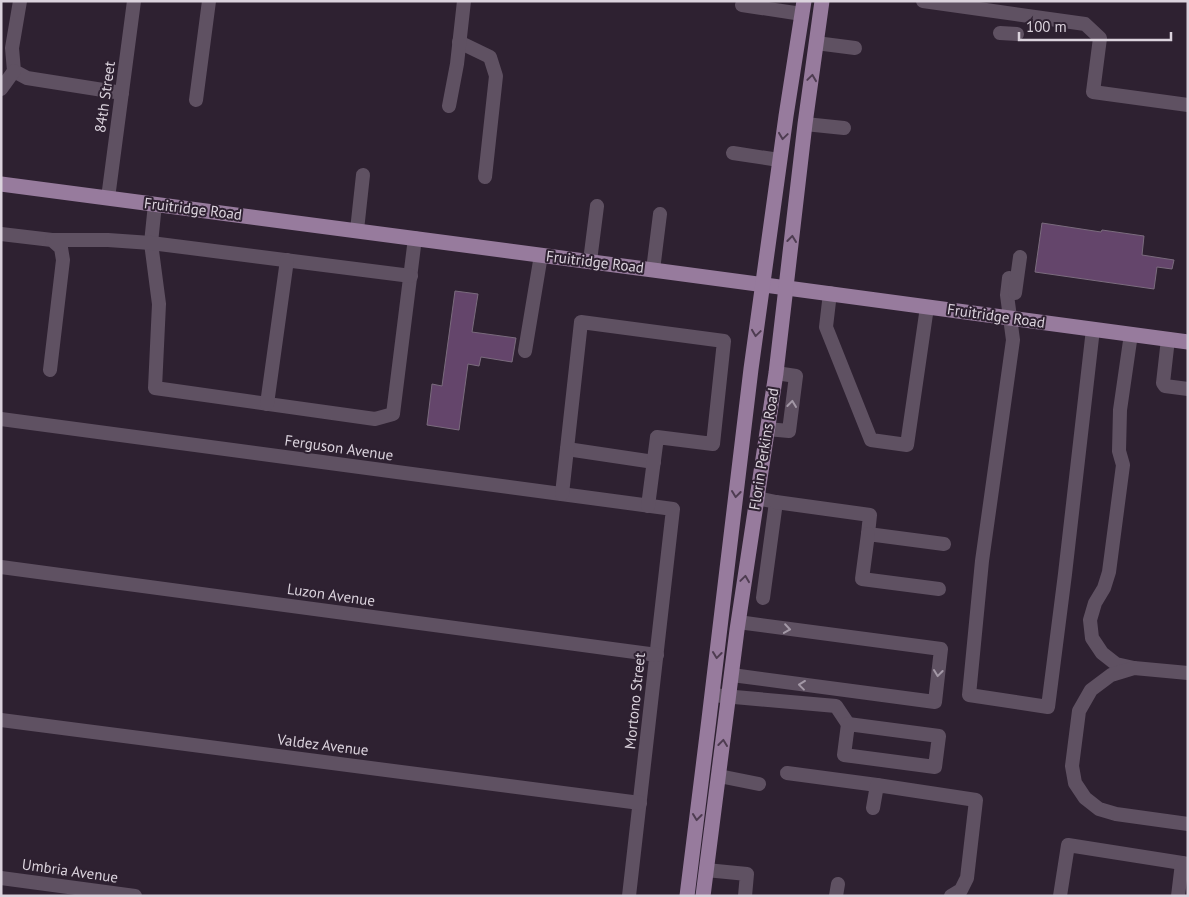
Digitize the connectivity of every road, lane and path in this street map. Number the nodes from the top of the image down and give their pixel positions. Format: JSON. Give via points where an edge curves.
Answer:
{"nodes":[{"id":1,"x":20,"y":1,"type":"edge"},
{"id":2,"x":134,"y":1,"type":"edge"},
{"id":3,"x":209,"y":1,"type":"edge"},
{"id":4,"x":464,"y":1,"type":"edge"},
{"id":5,"x":822,"y":1,"type":"edge"},
{"id":6,"x":923,"y":1,"type":"edge"},
{"id":7,"x":742,"y":5,"type":"dead end"},
{"id":8,"x":803,"y":7,"type":"edge"},
{"id":9,"x":1000,"y":33,"type":"dead end"},
{"id":10,"x":1017,"y":34,"type":"dead end"},
{"id":11,"x":459,"y":42,"type":"junction"},
{"id":12,"x":816,"y":43,"type":"junction"},
{"id":13,"x":855,"y":48,"type":"dead end"},
{"id":14,"x":14,"y":71,"type":"junction"},
{"id":15,"x":1,"y":89,"type":"edge"},
{"id":16,"x":790,"y":89,"type":"junction"},
{"id":17,"x":122,"y":93,"type":"junction"},
{"id":18,"x":196,"y":100,"type":"dead end"},
{"id":19,"x":1188,"y":105,"type":"edge"},
{"id":20,"x":449,"y":106,"type":"dead end"},
{"id":21,"x":806,"y":122,"type":"junction"},
{"id":22,"x":844,"y":128,"type":"dead end"},
{"id":23,"x":733,"y":153,"type":"dead end"},
{"id":24,"x":779,"y":160,"type":"junction"},
{"id":25,"x":363,"y":175,"type":"dead end"},
{"id":26,"x":485,"y":178,"type":"dead end"},
{"id":27,"x":1,"y":184,"type":"edge"},
{"id":28,"x":108,"y":198,"type":"junction"},
{"id":29,"x":155,"y":204,"type":"junction"},
{"id":30,"x":597,"y":206,"type":"dead end"},
{"id":31,"x":660,"y":214,"type":"dead end"},
{"id":32,"x":357,"y":230,"type":"junction"},
{"id":33,"x":1,"y":234,"type":"edge"},
{"id":34,"x":415,"y":238,"type":"junction"},
{"id":35,"x":52,"y":240,"type":"junction"},
{"id":36,"x":150,"y":243,"type":"junction"},
{"id":37,"x":541,"y":255,"type":"junction"},
{"id":38,"x":1020,"y":256,"type":"dead end"},
{"id":39,"x":287,"y":260,"type":"junction"},
{"id":40,"x":590,"y":261,"type":"junction"},
{"id":41,"x":653,"y":270,"type":"junction"},
{"id":42,"x":411,"y":276,"type":"junction"},
{"id":43,"x":1008,"y":278,"type":"dead end"},
{"id":44,"x":762,"y":284,"type":"junction"},
{"id":45,"x":787,"y":288,"type":"junction"},
{"id":46,"x":830,"y":294,"type":"junction"},
{"id":47,"x":927,"y":306,"type":"junction"},
{"id":48,"x":1011,"y":318,"type":"junction"},
{"id":49,"x":1093,"y":329,"type":"junction"},
{"id":50,"x":1131,"y":334,"type":"junction"},
{"id":51,"x":1168,"y":339,"type":"junction"},
{"id":52,"x":1188,"y":342,"type":"edge"},
{"id":53,"x":525,"y":351,"type":"dead end"},
{"id":54,"x":50,"y":370,"type":"dead end"},
{"id":55,"x":776,"y":373,"type":"junction"},
{"id":56,"x":1188,"y":388,"type":"edge"},
{"id":57,"x":268,"y":404,"type":"junction"},
{"id":58,"x":1,"y":419,"type":"edge"},
{"id":59,"x":767,"y":429,"type":"junction"},
{"id":60,"x":567,"y":449,"type":"junction"},
{"id":61,"x":654,"y":462,"type":"junction"},
{"id":62,"x":562,"y":494,"type":"junction"},
{"id":63,"x":757,"y":498,"type":"junction"},
{"id":64,"x":776,"y":502,"type":"junction"},
{"id":65,"x":648,"y":506,"type":"junction"},
{"id":66,"x":673,"y":509,"type":"joint"},
{"id":67,"x":868,"y":534,"type":"junction"},
{"id":68,"x":944,"y":544,"type":"dead end"},
{"id":69,"x":1,"y":567,"type":"edge"},
{"id":70,"x":939,"y":589,"type":"dead end"},
{"id":71,"x":763,"y":598,"type":"dead end"},
{"id":72,"x":738,"y":622,"type":"junction"},
{"id":73,"x":657,"y":655,"type":"junction"},
{"id":74,"x":1134,"y":668,"type":"junction"},
{"id":75,"x":1188,"y":673,"type":"edge"},
{"id":76,"x":732,"y":675,"type":"junction"},
{"id":77,"x":712,"y":695,"type":"junction"},
{"id":78,"x":729,"y":697,"type":"junction"},
{"id":79,"x":1,"y":720,"type":"edge"},
{"id":80,"x":848,"y":724,"type":"junction"},
{"id":81,"x":787,"y":772,"type":"dead end"},
{"id":82,"x":719,"y":776,"type":"junction"},
{"id":83,"x":759,"y":784,"type":"dead end"},
{"id":84,"x":877,"y":785,"type":"junction"},
{"id":85,"x":640,"y":803,"type":"junction"},
{"id":86,"x":873,"y":808,"type":"dead end"},
{"id":87,"x":1188,"y":824,"type":"edge"},
{"id":88,"x":1185,"y":864,"type":"edge"},
{"id":89,"x":706,"y":870,"type":"junction"},
{"id":90,"x":1,"y":878,"type":"edge"},
{"id":91,"x":135,"y":896,"type":"edge"},
{"id":92,"x":629,"y":896,"type":"edge"},
{"id":93,"x":687,"y":896,"type":"edge"},
{"id":94,"x":703,"y":896,"type":"edge"},
{"id":95,"x":744,"y":896,"type":"edge"},
{"id":96,"x":951,"y":896,"type":"edge"},
{"id":97,"x":1060,"y":896,"type":"edge"},
{"id":98,"x":1178,"y":896,"type":"edge"}],
"edges":[{"from":1,"to":14,"type":"street","via":[[12,48]]},
{"from":2,"to":17,"type":"street","name":"84th Street"},
{"from":3,"to":18,"type":"street"},
{"from":4,"to":11,"type":"street"},
{"from":5,"to":12,"type":"main road","name":"Florin Perkins Road"},
{"from":6,"to":19,"type":"street","via":[[1085,24],[1100,38],[1093,92]]},
{"from":7,"to":8,"type":"street"},
{"from":8,"to":16,"type":"main road","name":"Florin Perkins Road"},
{"from":9,"to":10,"type":"street"},
{"from":11,"to":20,"type":"street"},
{"from":11,"to":26,"type":"street","via":[[490,57],[496,76]]},
{"from":12,"to":13,"type":"street"},
{"from":21,"to":12,"type":"main road","name":"Florin Perkins Road","one_way":true},
{"from":14,"to":15,"type":"street"},
{"from":14,"to":17,"type":"street","via":[[26,78]]},
{"from":16,"to":21,"type":"main road","via":[[801,97]]},
{"from":16,"to":24,"type":"main road","name":"Florin Perkins Road","one_way":true},
{"from":17,"to":28,"type":"street","name":"84th Street"},
{"from":21,"to":22,"type":"street"},
{"from":45,"to":21,"type":"main road","name":"Florin Perkins Road","one_way":true},
{"from":23,"to":24,"type":"street"},
{"from":24,"to":44,"type":"main road","name":"Florin Perkins Road"},
{"from":25,"to":32,"type":"street"},
{"from":27,"to":28,"type":"main road","name":"Fruitridge Road"},
{"from":28,"to":29,"type":"main road","name":"Fruitridge Road"},
{"from":29,"to":32,"type":"main road","name":"Fruitridge Road"},
{"from":29,"to":36,"type":"street"},
{"from":30,"to":40,"type":"street"},
{"from":31,"to":41,"type":"street"},
{"from":32,"to":34,"type":"main road","name":"Fruitridge Road"},
{"from":33,"to":35,"type":"street"},
{"from":34,"to":37,"type":"main road","name":"Fruitridge Road"},
{"from":34,"to":42,"type":"street"},
{"from":35,"to":36,"type":"street"},
{"from":35,"to":54,"type":"street","via":[[61,248],[63,260]]},
{"from":36,"to":39,"type":"street"},
{"from":36,"to":57,"type":"street","via":[[159,304],[155,388]]},
{"from":37,"to":40,"type":"main road","name":"Fruitridge Road"},
{"from":37,"to":53,"type":"street"},
{"from":38,"to":48,"type":"street"},
{"from":39,"to":42,"type":"street"},
{"from":39,"to":57,"type":"street"},
{"from":40,"to":41,"type":"main road","name":"Fruitridge Road"},
{"from":41,"to":44,"type":"main road","name":"Fruitridge Road"},
{"from":42,"to":57,"type":"street","via":[[393,414],[375,419]]},
{"from":43,"to":48,"type":"street"},
{"from":44,"to":45,"type":"main road","name":"Fruitridge Road"},
{"from":44,"to":77,"type":"main road","name":"Florin Perkins Road","one_way":true},
{"from":45,"to":46,"type":"main road","name":"Fruitridge Road"},
{"from":45,"to":55,"type":"main road","name":"Florin Perkins Road"},
{"from":46,"to":47,"type":"main road","name":"Fruitridge Road"},
{"from":46,"to":47,"type":"street","via":[[826,327],[871,440],[907,445]]},
{"from":47,"to":48,"type":"main road","name":"Fruitridge Road"},
{"from":48,"to":49,"type":"main road","name":"Fruitridge Road"},
{"from":48,"to":49,"type":"street","via":[[1013,340],[982,561],[969,695],[1048,707]]},
{"from":49,"to":50,"type":"main road","name":"Fruitridge Road"},
{"from":50,"to":51,"type":"main road","name":"Fruitridge Road"},
{"from":50,"to":74,"type":"street","via":[[1120,410],[1119,451],[1123,465],[1109,572],[1090,620],[1092,638],[1102,654],[1116,664]]},
{"from":51,"to":52,"type":"main road","name":"Fruitridge Road"},
{"from":51,"to":56,"type":"street","via":[[1163,383],[1165,386]]},
{"from":55,"to":59,"type":"main road","name":"Florin Perkins Road"},
{"from":59,"to":55,"type":"street","one_way":true,"via":[[789,431],[796,376]]},
{"from":58,"to":62,"type":"street","name":"Ferguson Avenue"},
{"from":59,"to":63,"type":"main road","name":"Florin Perkins Road"},
{"from":60,"to":61,"type":"street"},
{"from":60,"to":61,"type":"street","via":[[582,322],[724,341],[713,444],[657,438]]},
{"from":60,"to":62,"type":"street"},
{"from":61,"to":65,"type":"street"},
{"from":62,"to":65,"type":"street","name":"Ferguson Avenue"},
{"from":63,"to":64,"type":"street"},
{"from":72,"to":63,"type":"main road","name":"Florin Perkins Road","one_way":true},
{"from":64,"to":67,"type":"street","via":[[870,515]]},
{"from":64,"to":71,"type":"street"},
{"from":65,"to":66,"type":"street","name":"Ferguson Avenue"},
{"from":66,"to":73,"type":"street","name":"Mortono Street"},
{"from":67,"to":68,"type":"street"},
{"from":67,"to":70,"type":"street","via":[[862,579]]},
{"from":69,"to":73,"type":"street","name":"Luzon Avenue"},
{"from":72,"to":76,"type":"main road","name":"Florin Perkins Road"},
{"from":72,"to":76,"type":"street","one_way":true,"via":[[941,649],[935,702]]},
{"from":73,"to":85,"type":"street","name":"Mortono Street"},
{"from":74,"to":75,"type":"street"},
{"from":74,"to":87,"type":"street","via":[[1111,675],[1091,690],[1079,711],[1072,766],[1076,783],[1085,798],[1099,810]]},
{"from":76,"to":78,"type":"main road","name":"Florin Perkins Road"},
{"from":77,"to":78,"type":"street"},
{"from":77,"to":93,"type":"main road","name":"Florin Perkins Road","one_way":true},
{"from":78,"to":80,"type":"street","via":[[836,706]]},
{"from":82,"to":78,"type":"main road","name":"Florin Perkins Road","one_way":true},
{"from":79,"to":85,"type":"street","name":"Valdez Avenue"},
{"from":80,"to":80,"type":"street","via":[[844,755],[935,767],[940,736]]},
{"from":81,"to":84,"type":"street"},
{"from":82,"to":83,"type":"street"},
{"from":82,"to":89,"type":"main road","name":"Florin Perkins Road"},
{"from":84,"to":86,"type":"street"},
{"from":84,"to":96,"type":"street","via":[[976,800],[967,878],[961,890]]},
{"from":85,"to":92,"type":"street","name":"Mortono Street"},
{"from":88,"to":97,"type":"street","via":[[1068,844]]},
{"from":88,"to":98,"type":"street"},
{"from":89,"to":94,"type":"main road","name":"Florin Perkins Road"},
{"from":89,"to":95,"type":"street","via":[[747,874]]},
{"from":90,"to":91,"type":"street","name":"Umbria Avenue"}]}
